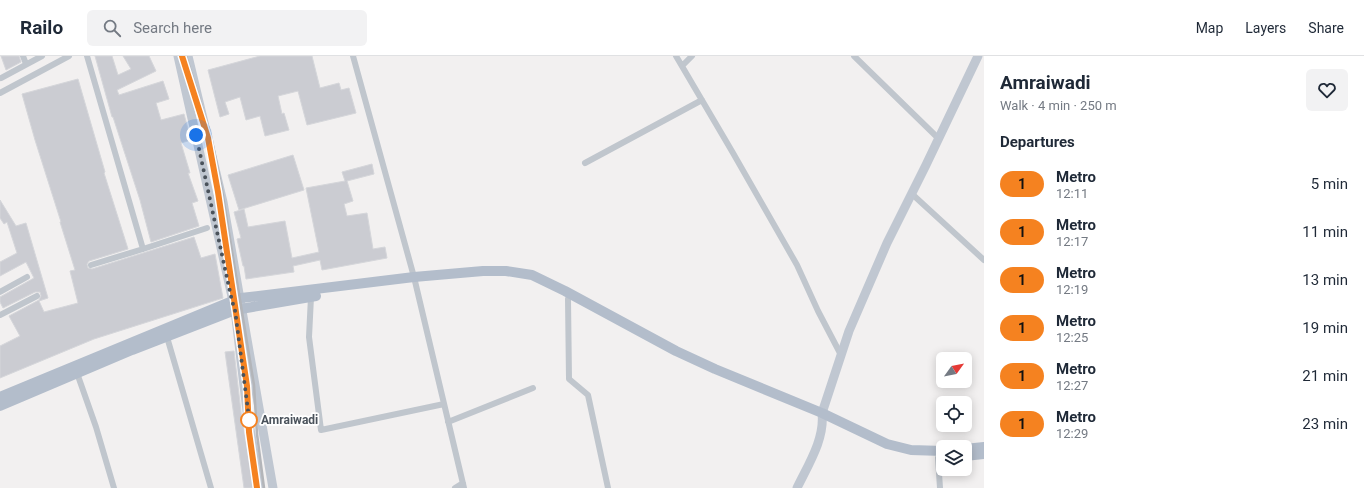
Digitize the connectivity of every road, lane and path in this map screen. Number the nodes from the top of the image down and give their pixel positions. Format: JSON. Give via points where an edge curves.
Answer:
{"nodes":[{"id":1,"x":23,"y":56,"type":"edge"},
{"id":2,"x":42,"y":56,"type":"edge"},
{"id":3,"x":69,"y":56,"type":"edge"},
{"id":4,"x":87,"y":56,"type":"edge"},
{"id":5,"x":178,"y":56,"type":"edge"},
{"id":6,"x":188,"y":56,"type":"edge"},
{"id":7,"x":353,"y":56,"type":"edge"},
{"id":8,"x":676,"y":56,"type":"edge"},
{"id":9,"x":692,"y":56,"type":"edge"},
{"id":10,"x":854,"y":56,"type":"edge"},
{"id":11,"x":978,"y":56,"type":"edge"},
{"id":12,"x":26,"y":64,"type":"junction"},
{"id":13,"x":682,"y":66,"type":"junction"},
{"id":14,"x":0,"y":77,"type":"edge"},
{"id":15,"x":3,"y":91,"type":"edge"},
{"id":16,"x":702,"y":100,"type":"junction"},
{"id":17,"x":938,"y":139,"type":"junction"},
{"id":18,"x":585,"y":163,"type":"dead end"},
{"id":19,"x":912,"y":194,"type":"junction"},
{"id":20,"x":208,"y":228,"type":"dead end"},
{"id":21,"x":143,"y":249,"type":"junction"},
{"id":22,"x":984,"y":260,"type":"edge"},
{"id":23,"x":91,"y":265,"type":"dead end"},
{"id":24,"x":27,"y":278,"type":"dead end"},
{"id":25,"x":414,"y":280,"type":"junction"},
{"id":26,"x":0,"y":292,"type":"edge"},
{"id":27,"x":37,"y":296,"type":"dead end"},
{"id":28,"x":311,"y":297,"type":"junction"},
{"id":29,"x":568,"y":299,"type":"junction"},
{"id":30,"x":238,"y":304,"type":"junction"},
{"id":31,"x":0,"y":315,"type":"edge"},
{"id":32,"x":167,"y":336,"type":"junction"},
{"id":33,"x":841,"y":355,"type":"junction"},
{"id":34,"x":77,"y":373,"type":"junction"},
{"id":35,"x":533,"y":388,"type":"dead end"},
{"id":36,"x":0,"y":397,"type":"edge"},
{"id":37,"x":444,"y":404,"type":"junction"},
{"id":38,"x":0,"y":406,"type":"edge"},
{"id":39,"x":822,"y":417,"type":"junction"},
{"id":40,"x":448,"y":422,"type":"junction"},
{"id":41,"x":984,"y":447,"type":"edge"},
{"id":42,"x":972,"y":448,"type":"edge"},
{"id":43,"x":984,"y":454,"type":"edge"},
{"id":44,"x":936,"y":455,"type":"edge"},
{"id":45,"x":972,"y":455,"type":"edge"},
{"id":46,"x":940,"y":476,"type":"edge"},
{"id":47,"x":464,"y":486,"type":"edge"},
{"id":48,"x":114,"y":488,"type":"edge"},
{"id":49,"x":211,"y":488,"type":"edge"},
{"id":50,"x":260,"y":488,"type":"edge"},
{"id":51,"x":274,"y":488,"type":"edge"},
{"id":52,"x":455,"y":488,"type":"edge"},
{"id":53,"x":608,"y":488,"type":"edge"},
{"id":54,"x":797,"y":488,"type":"edge"},
{"id":55,"x":940,"y":488,"type":"edge"}],
"edges":[{"from":1,"to":12,"type":"street"},
{"from":2,"to":12,"type":"street"},
{"from":3,"to":15,"type":"street"},
{"from":4,"to":21,"type":"street"},
{"from":5,"to":30,"type":"main road"},
{"from":6,"to":30,"type":"main road","via":[[223,202]]},
{"from":7,"to":25,"type":"street"},
{"from":8,"to":13,"type":"street"},
{"from":9,"to":13,"type":"street"},
{"from":10,"to":17,"type":"street"},
{"from":11,"to":17,"type":"main road"},
{"from":12,"to":14,"type":"street"},
{"from":13,"to":16,"type":"street"},
{"from":14,"to":15,"type":"street"},
{"from":16,"to":18,"type":"street"},
{"from":16,"to":33,"type":"street","via":[[797,264]]},
{"from":17,"to":19,"type":"main road"},
{"from":19,"to":22,"type":"street"},
{"from":19,"to":33,"type":"main road","via":[[887,243]]},
{"from":20,"to":21,"type":"street"},
{"from":21,"to":23,"type":"street"},
{"from":24,"to":26,"type":"street"},
{"from":25,"to":28,"type":"main road"},
{"from":25,"to":29,"type":"main road","via":[[506,277],[530,281]]},
{"from":25,"to":30,"type":"main road"},
{"from":25,"to":37,"type":"street"},
{"from":25,"to":39,"type":"main road","via":[[483,271],[532,275],[676,351]]},
{"from":27,"to":31,"type":"street"},
{"from":28,"to":30,"type":"main road"},
{"from":28,"to":37,"type":"street","via":[[309,337],[321,430]]},
{"from":29,"to":39,"type":"main road","via":[[673,357]]},
{"from":29,"to":53,"type":"street","via":[[569,379],[588,395]]},
{"from":30,"to":32,"type":"main road"},
{"from":30,"to":36,"type":"main road"},
{"from":30,"to":50,"type":"main road","via":[[247,411]]},
{"from":30,"to":51,"type":"main road"},
{"from":32,"to":34,"type":"main road"},
{"from":32,"to":49,"type":"street"},
{"from":33,"to":39,"type":"main road"},
{"from":34,"to":38,"type":"main road"},
{"from":34,"to":48,"type":"street"},
{"from":35,"to":40,"type":"street"},
{"from":37,"to":40,"type":"street"},
{"from":39,"to":44,"type":"main road","via":[[885,450],[911,457]]},
{"from":39,"to":54,"type":"main road","via":[[820,439]]},
{"from":40,"to":47,"type":"street"},
{"from":41,"to":42,"type":"main road"},
{"from":43,"to":45,"type":"main road"},
{"from":46,"to":55,"type":"street"},
{"from":47,"to":52,"type":"street"}]}
